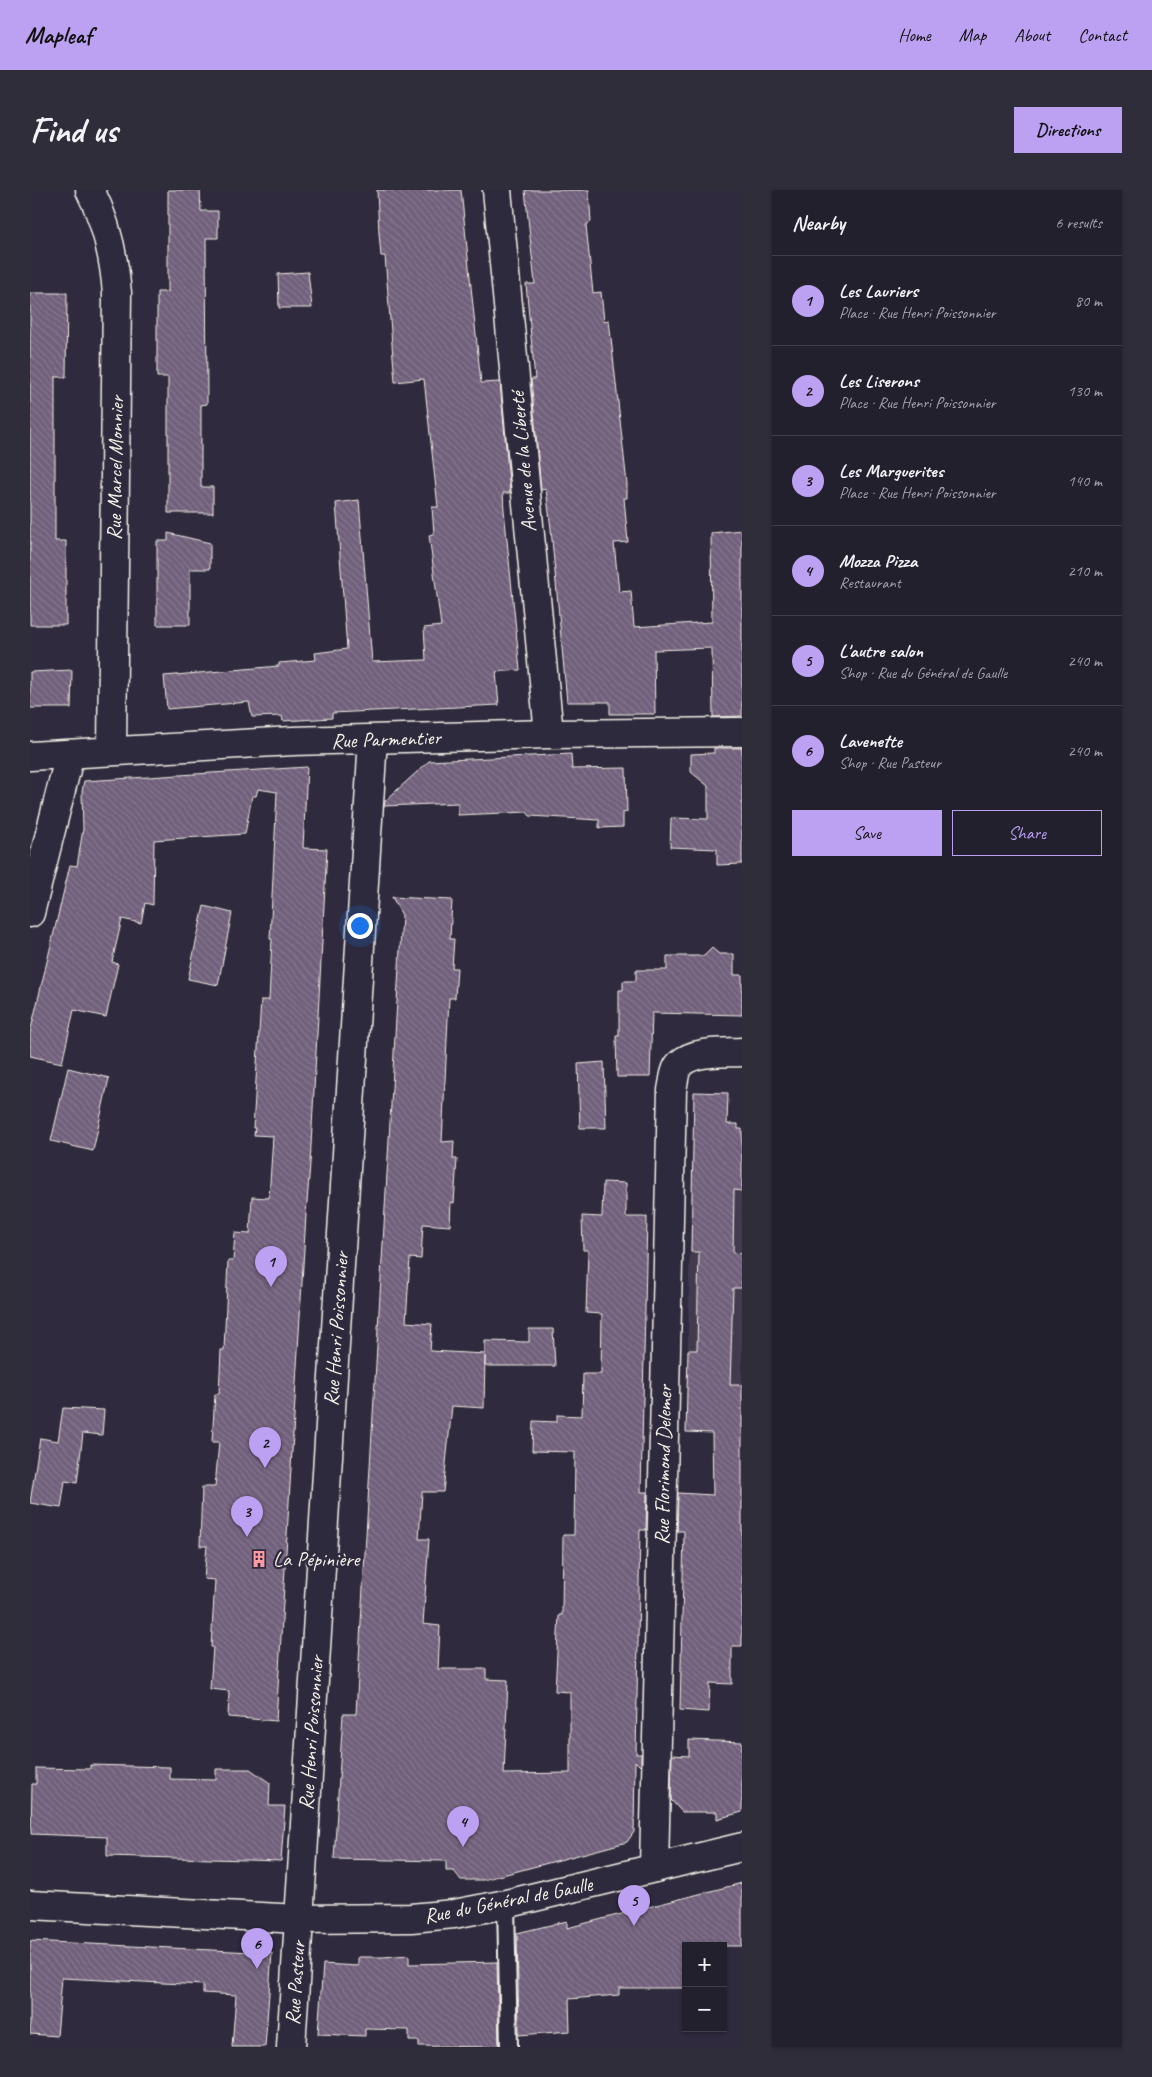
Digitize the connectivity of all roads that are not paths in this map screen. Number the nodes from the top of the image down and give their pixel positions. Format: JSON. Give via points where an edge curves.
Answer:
{"nodes":[{"id":1,"x":90,"y":190,"type":"edge"},
{"id":2,"x":497,"y":190,"type":"edge"},
{"id":3,"x":742,"y":732,"type":"edge"},
{"id":4,"x":549,"y":734,"type":"junction"},
{"id":5,"x":373,"y":739,"type":"junction"},
{"id":6,"x":112,"y":751,"type":"junction"},
{"id":7,"x":70,"y":754,"type":"junction"},
{"id":8,"x":30,"y":756,"type":"edge"},
{"id":9,"x":30,"y":914,"type":"edge"},
{"id":10,"x":742,"y":1052,"type":"edge"},
{"id":11,"x":742,"y":1847,"type":"edge"},
{"id":12,"x":654,"y":1868,"type":"junction"},
{"id":13,"x":506,"y":1904,"type":"junction"},
{"id":14,"x":30,"y":1905,"type":"edge"},
{"id":15,"x":300,"y":1919,"type":"junction"},
{"id":16,"x":291,"y":2047,"type":"edge"},
{"id":17,"x":509,"y":2047,"type":"edge"}],
"edges":[{"from":1,"to":6,"type":"street","name":"Rue Marcel Monnier","via":[[113,253],[117,294]]},
{"from":2,"to":4,"type":"street","name":"Avenue de la Liberté"},
{"from":3,"to":4,"type":"street","name":"Rue Parmentier"},
{"from":4,"to":5,"type":"street","name":"Rue Parmentier"},
{"from":5,"to":6,"type":"street","name":"Rue Parmentier"},
{"from":5,"to":15,"type":"street","name":"Rue Henri Poissonnier"},
{"from":6,"to":7,"type":"street","name":"Rue Parmentier"},
{"from":7,"to":8,"type":"street","name":"Rue Parmentier"},
{"from":7,"to":9,"type":"street"},
{"from":10,"to":12,"type":"street","name":"Rue Florimond Delemer","via":[[701,1055],[680,1064],[675,1074]]},
{"from":11,"to":12,"type":"street","name":"Rue du Général de Gaulle"},
{"from":12,"to":13,"type":"street","name":"Rue du Général de Gaulle"},
{"from":13,"to":15,"type":"street","name":"Rue du Général de Gaulle","via":[[411,1918]]},
{"from":13,"to":17,"type":"lane"},
{"from":14,"to":15,"type":"street","name":"Rue du Général de Gaulle"},
{"from":15,"to":16,"type":"street","name":"Rue Pasteur"}]}
